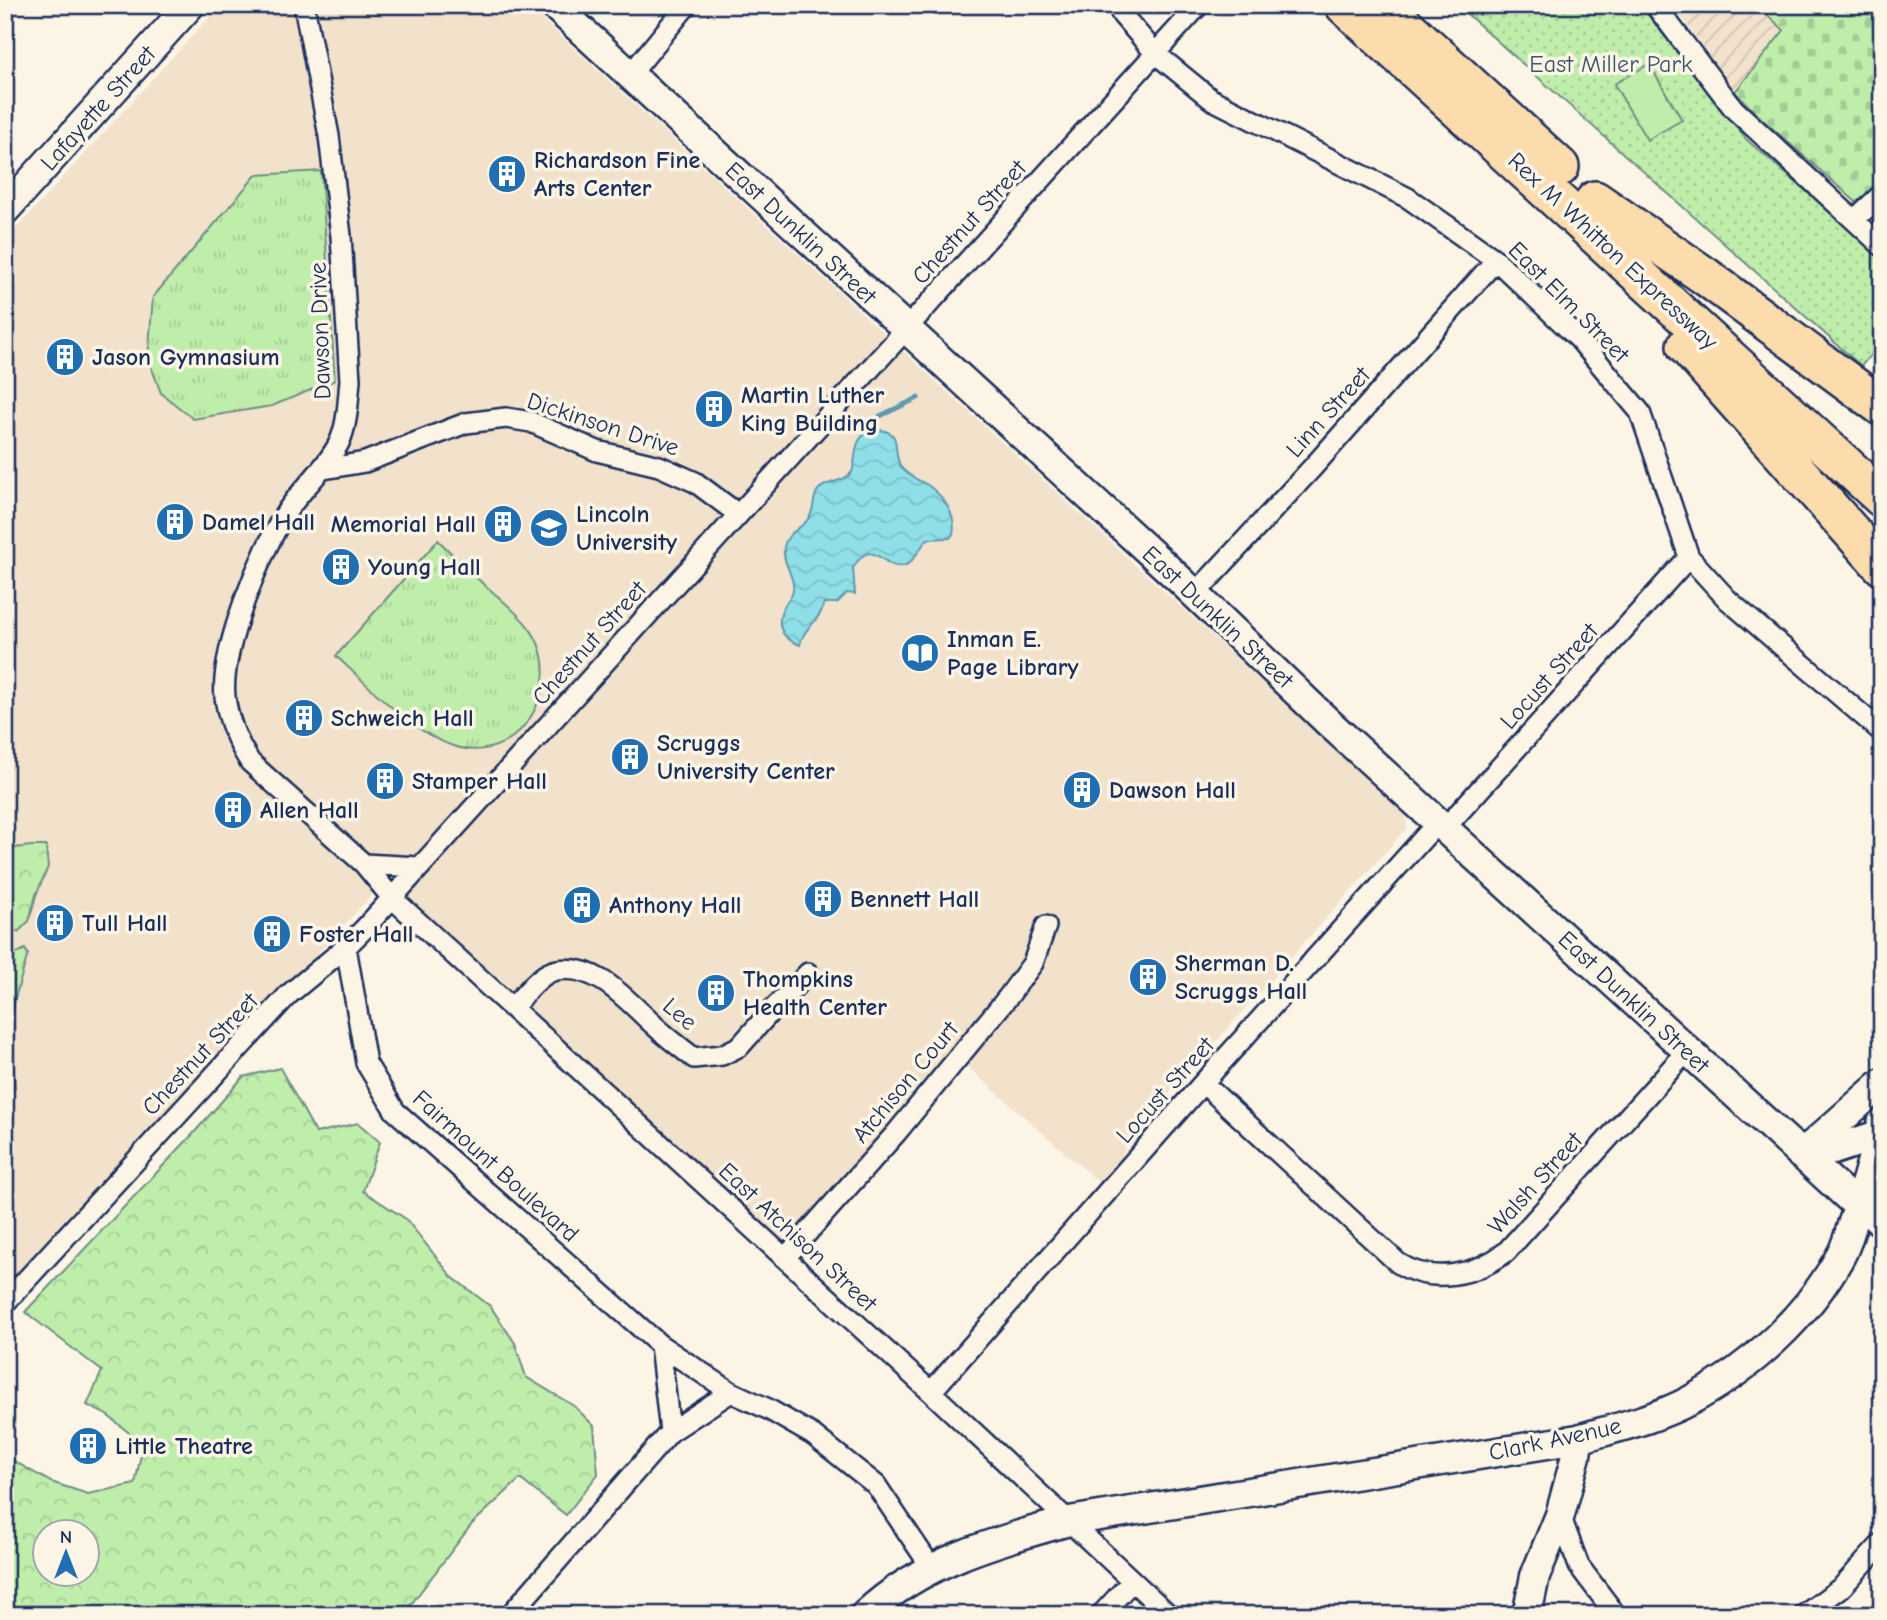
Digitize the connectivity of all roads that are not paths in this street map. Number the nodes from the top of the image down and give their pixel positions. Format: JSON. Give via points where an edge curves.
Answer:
{"nodes":[{"id":1,"x":190,"y":5,"type":"edge"},
{"id":2,"x":304,"y":5,"type":"edge"},
{"id":3,"x":554,"y":5,"type":"edge"},
{"id":4,"x":687,"y":5,"type":"edge"},
{"id":5,"x":1117,"y":5,"type":"edge"},
{"id":6,"x":1199,"y":5,"type":"edge"},
{"id":7,"x":1344,"y":5,"type":"edge"},
{"id":8,"x":1383,"y":5,"type":"edge"},
{"id":9,"x":1655,"y":5,"type":"edge"},
{"id":10,"x":1156,"y":54,"type":"junction"},
{"id":11,"x":630,"y":75,"type":"junction"},
{"id":12,"x":1882,"y":194,"type":"edge"},
{"id":13,"x":1595,"y":200,"type":"junction"},
{"id":14,"x":5,"y":210,"type":"edge"},
{"id":15,"x":1854,"y":220,"type":"junction"},
{"id":16,"x":1882,"y":246,"type":"edge"},
{"id":17,"x":1496,"y":260,"type":"junction"},
{"id":18,"x":1624,"y":260,"type":"junction"},
{"id":19,"x":905,"y":328,"type":"junction"},
{"id":20,"x":1882,"y":407,"type":"edge"},
{"id":21,"x":1882,"y":465,"type":"edge"},
{"id":22,"x":324,"y":469,"type":"junction"},
{"id":23,"x":1882,"y":498,"type":"edge"},
{"id":24,"x":738,"y":513,"type":"junction"},
{"id":25,"x":1689,"y":557,"type":"junction"},
{"id":26,"x":1882,"y":566,"type":"edge"},
{"id":27,"x":1195,"y":594,"type":"junction"},
{"id":28,"x":1882,"y":732,"type":"edge"},
{"id":29,"x":1441,"y":825,"type":"junction"},
{"id":30,"x":364,"y":864,"type":"junction"},
{"id":31,"x":419,"y":867,"type":"junction"},
{"id":32,"x":392,"y":898,"type":"junction"},
{"id":33,"x":1046,"y":926,"type":"dead end"},
{"id":34,"x":346,"y":947,"type":"junction"},
{"id":35,"x":808,"y":973,"type":"dead end"},
{"id":36,"x":512,"y":1008,"type":"junction"},
{"id":37,"x":1687,"y":1051,"type":"junction"},
{"id":38,"x":1203,"y":1083,"type":"junction"},
{"id":39,"x":1882,"y":1083,"type":"edge"},
{"id":40,"x":1880,"y":1129,"type":"edge"},
{"id":41,"x":1801,"y":1155,"type":"junction"},
{"id":42,"x":1859,"y":1207,"type":"junction"},
{"id":43,"x":1882,"y":1228,"type":"edge"},
{"id":44,"x":785,"y":1258,"type":"junction"},
{"id":45,"x":5,"y":1303,"type":"edge"},
{"id":46,"x":660,"y":1345,"type":"junction"},
{"id":47,"x":731,"y":1392,"type":"junction"},
{"id":48,"x":931,"y":1392,"type":"junction"},
{"id":49,"x":670,"y":1432,"type":"junction"},
{"id":50,"x":1578,"y":1439,"type":"junction"},
{"id":51,"x":1560,"y":1515,"type":"junction"},
{"id":52,"x":1069,"y":1521,"type":"junction"},
{"id":53,"x":1882,"y":1543,"type":"edge"},
{"id":54,"x":931,"y":1567,"type":"junction"},
{"id":55,"x":1132,"y":1581,"type":"junction"},
{"id":56,"x":510,"y":1615,"type":"edge"},
{"id":57,"x":865,"y":1615,"type":"edge"},
{"id":58,"x":1101,"y":1615,"type":"edge"},
{"id":59,"x":1169,"y":1615,"type":"edge"},
{"id":60,"x":1527,"y":1615,"type":"edge"},
{"id":61,"x":1616,"y":1615,"type":"edge"},
{"id":62,"x":1804,"y":1615,"type":"edge"}],
"edges":[{"from":1,"to":14,"type":"main road","name":"Lafayette Street"},
{"from":2,"to":22,"type":"street","name":"Dawson Drive","via":[[329,136],[350,380],[343,432]]},
{"from":3,"to":11,"type":"main road","name":"East Dunklin Street"},
{"from":4,"to":11,"type":"street"},
{"from":5,"to":10,"type":"street","name":"East Elm Street"},
{"from":6,"to":10,"type":"street","name":"Chestnut Street"},
{"from":7,"to":18,"type":"highway","name":"Rex M Whitton Expressway"},
{"from":8,"to":13,"type":"highway","name":"Rex M Whitton Expressway"},
{"from":9,"to":15,"type":"street","via":[[1734,109]]},
{"from":10,"to":17,"type":"street","name":"East Elm Street","via":[[1211,99],[1408,198]]},
{"from":10,"to":19,"type":"street","name":"Chestnut Street"},
{"from":11,"to":19,"type":"main road","name":"East Dunklin Street"},
{"from":12,"to":15,"type":"street"},
{"from":13,"to":20,"type":"highway"},
{"from":13,"to":21,"type":"highway","name":"Rex M Whitton Expressway"},
{"from":15,"to":16,"type":"street"},
{"from":17,"to":25,"type":"street","name":"East Elm Street","via":[[1577,338],[1640,412]]},
{"from":17,"to":27,"type":"street","name":"Linn Street"},
{"from":18,"to":23,"type":"highway","name":"Rex M Whitton Expressway"},
{"from":18,"to":26,"type":"highway","via":[[1688,349]]},
{"from":19,"to":24,"type":"street","name":"Chestnut Street"},
{"from":19,"to":27,"type":"main road","name":"East Dunklin Street"},
{"from":22,"to":24,"type":"street","name":"Dickinson Drive","via":[[365,462],[466,423],[506,418],[531,422],[597,451],[659,466],[695,482]]},
{"from":22,"to":30,"type":"street","name":"Dawson Drive","via":[[289,509],[260,560],[230,647],[225,697],[239,746],[250,762]]},
{"from":24,"to":31,"type":"street","name":"Chestnut Street"},
{"from":25,"to":28,"type":"street","name":"East Elm Street","via":[[1728,600]]},
{"from":25,"to":29,"type":"street","name":"Locust Street"},
{"from":27,"to":29,"type":"main road","name":"East Dunklin Street"},
{"from":29,"to":37,"type":"main road","name":"East Dunklin Street"},
{"from":29,"to":38,"type":"street","name":"Locust Street"},
{"from":30,"to":31,"type":"street"},
{"from":30,"to":32,"type":"street","name":"Dawson Drive"},
{"from":31,"to":32,"type":"street","name":"Chestnut Street"},
{"from":32,"to":34,"type":"street","name":"Chestnut Street"},
{"from":32,"to":36,"type":"street","name":"East Atchison Street"},
{"from":33,"to":44,"type":"street","name":"Atchison Court","via":[[1033,963],[1008,997]]},
{"from":34,"to":45,"type":"street","name":"Chestnut Street","via":[[288,995]]},
{"from":34,"to":46,"type":"street","name":"Fairmount Boulevard","via":[[366,1063],[395,1111]]},
{"from":35,"to":36,"type":"street","name":"Lee","via":[[740,1046],[722,1055],[694,1058],[616,989],[584,971],[555,970],[536,982]]},
{"from":36,"to":44,"type":"street","name":"East Atchison Street"},
{"from":37,"to":38,"type":"street","name":"Walsh Street","via":[[1506,1252],[1492,1263],[1449,1275],[1425,1275],[1398,1263]]},
{"from":37,"to":41,"type":"main road","name":"East Dunklin Street"},
{"from":38,"to":48,"type":"street","name":"Locust Street"},
{"from":39,"to":41,"type":"main road"},
{"from":40,"to":41,"type":"main road","via":[[1833,1150]]},
{"from":40,"to":42,"type":"main road","name":"Clark Avenue"},
{"from":41,"to":42,"type":"main road","name":"East Dunklin Street"},
{"from":42,"to":43,"type":"street","name":"East Dunklin Street"},
{"from":42,"to":50,"type":"main road","name":"Clark Avenue","via":[[1842,1254],[1782,1335],[1687,1402]]},
{"from":44,"to":48,"type":"street","name":"East Atchison Street"},
{"from":46,"to":47,"type":"street","name":"Fairmount Boulevard"},
{"from":46,"to":49,"type":"street"},
{"from":47,"to":49,"type":"street"},
{"from":47,"to":54,"type":"street","name":"Fairmount Boulevard","via":[[813,1435],[876,1485]]},
{"from":48,"to":52,"type":"street","name":"East Atchison Street"},
{"from":49,"to":56,"type":"street"},
{"from":50,"to":51,"type":"main road"},
{"from":50,"to":52,"type":"main road","name":"Clark Avenue"},
{"from":51,"to":60,"type":"main road","via":[[1535,1576]]},
{"from":51,"to":61,"type":"street","via":[[1579,1566]]},
{"from":52,"to":54,"type":"main road","name":"Clark Avenue","via":[[1001,1539]]},
{"from":52,"to":55,"type":"street","name":"East Atchison Street"},
{"from":53,"to":62,"type":"street","via":[[1842,1587]]},
{"from":54,"to":57,"type":"main road","name":"Clark Avenue"},
{"from":55,"to":58,"type":"street"},
{"from":55,"to":59,"type":"street","name":"East Atchison Street"}]}
